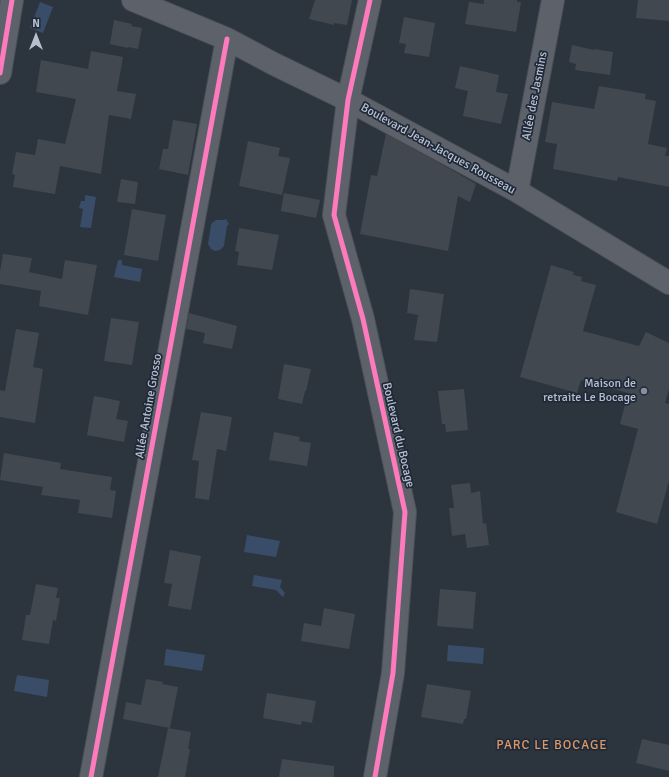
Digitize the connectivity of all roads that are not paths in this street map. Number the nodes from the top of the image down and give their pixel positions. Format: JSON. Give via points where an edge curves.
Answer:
{"nodes":[{"id":1,"x":12,"y":0,"type":"edge"},
{"id":2,"x":133,"y":0,"type":"edge"},
{"id":3,"x":370,"y":0,"type":"edge"},
{"id":4,"x":553,"y":0,"type":"edge"},
{"id":5,"x":157,"y":5,"type":"edge"},
{"id":6,"x":227,"y":39,"type":"junction"},
{"id":7,"x":0,"y":73,"type":"edge"},
{"id":8,"x":348,"y":100,"type":"junction"},
{"id":9,"x":517,"y":191,"type":"junction"},
{"id":10,"x":669,"y":282,"type":"edge"},
{"id":11,"x":91,"y":777,"type":"edge"},
{"id":12,"x":375,"y":777,"type":"edge"}],
"edges":[{"from":1,"to":7,"type":"street"},
{"from":2,"to":5,"type":"street","name":"Boulevard Jean-Jacques Rousseau"},
{"from":3,"to":8,"type":"street","name":"Boulevard du Bocage"},
{"from":4,"to":9,"type":"street","name":"Allée des Jasmins"},
{"from":5,"to":6,"type":"street","name":"Boulevard Jean-Jacques Rousseau"},
{"from":6,"to":8,"type":"street","name":"Boulevard Jean-Jacques Rousseau"},
{"from":6,"to":11,"type":"street","name":"Allée Antoine Grosso"},
{"from":8,"to":9,"type":"street","name":"Boulevard Jean-Jacques Rousseau"},
{"from":8,"to":12,"type":"street","name":"Boulevard du Bocage","via":[[334,215],[363,319],[405,512],[394,673]]},
{"from":9,"to":10,"type":"street","name":"Boulevard Jean-Jacques Rousseau"}]}
